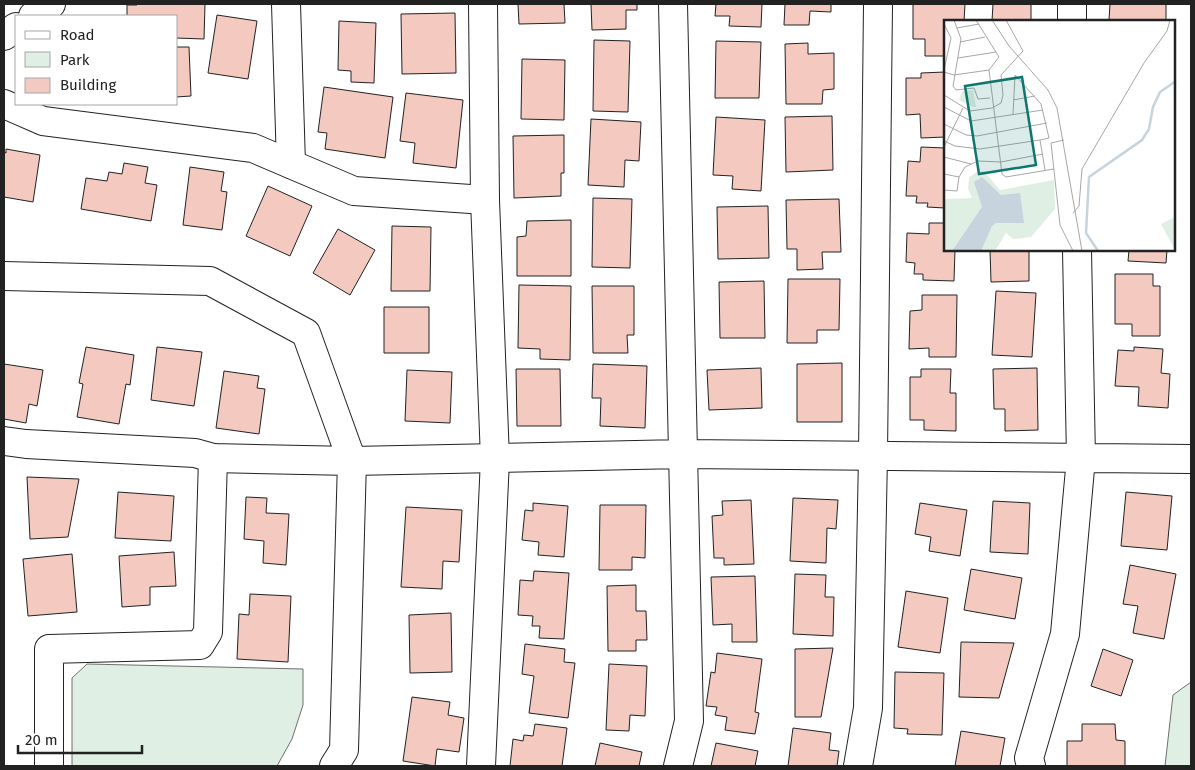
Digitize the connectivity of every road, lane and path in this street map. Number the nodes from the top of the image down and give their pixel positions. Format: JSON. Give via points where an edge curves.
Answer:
{"nodes":[{"id":1,"x":51,"y":4,"type":"edge"},
{"id":2,"x":286,"y":4,"type":"edge"},
{"id":3,"x":483,"y":4,"type":"edge"},
{"id":4,"x":673,"y":4,"type":"edge"},
{"id":5,"x":878,"y":4,"type":"edge"},
{"id":6,"x":1072,"y":4,"type":"edge"},
{"id":7,"x":34,"y":15,"type":"edge"},
{"id":8,"x":1072,"y":20,"type":"edge"},
{"id":9,"x":15,"y":28,"type":"edge"},
{"id":10,"x":4,"y":36,"type":"edge"},
{"id":11,"x":4,"y":104,"type":"edge"},
{"id":12,"x":291,"y":164,"type":"junction"},
{"id":13,"x":485,"y":200,"type":"junction"},
{"id":14,"x":1077,"y":251,"type":"edge"},
{"id":15,"x":4,"y":276,"type":"edge"},
{"id":16,"x":4,"y":441,"type":"edge"},
{"id":17,"x":682,"y":454,"type":"junction"},
{"id":18,"x":873,"y":456,"type":"junction"},
{"id":19,"x":212,"y":458,"type":"junction"},
{"id":20,"x":495,"y":458,"type":"junction"},
{"id":21,"x":1081,"y":458,"type":"junction"},
{"id":22,"x":1191,"y":459,"type":"edge"},
{"id":23,"x":352,"y":461,"type":"junction"},
{"id":24,"x":49,"y":766,"type":"edge"},
{"id":25,"x":334,"y":766,"type":"edge"},
{"id":26,"x":481,"y":766,"type":"edge"},
{"id":27,"x":678,"y":766,"type":"edge"},
{"id":28,"x":858,"y":766,"type":"edge"},
{"id":29,"x":1031,"y":766,"type":"edge"}],
"edges":[{"from":1,"to":7,"type":"street"},
{"from":2,"to":12,"type":"street"},
{"from":3,"to":13,"type":"street"},
{"from":4,"to":17,"type":"street"},
{"from":5,"to":18,"type":"street"},
{"from":6,"to":8,"type":"street"},
{"from":9,"to":10,"type":"street"},
{"from":11,"to":12,"type":"street","via":[[43,121],[253,148]]},
{"from":12,"to":13,"type":"street","via":[[354,191]]},
{"from":13,"to":20,"type":"street"},
{"from":14,"to":21,"type":"street"},
{"from":15,"to":23,"type":"street","via":[[210,280],[306,333]]},
{"from":16,"to":19,"type":"street","via":[[195,453]]},
{"from":17,"to":18,"type":"street"},
{"from":17,"to":20,"type":"street"},
{"from":17,"to":27,"type":"street","via":[[689,721]]},
{"from":18,"to":21,"type":"street"},
{"from":18,"to":28,"type":"street","via":[[868,708]]},
{"from":19,"to":23,"type":"street"},
{"from":19,"to":24,"type":"street","via":[[208,632],[200,645],[49,649]]},
{"from":20,"to":23,"type":"street"},
{"from":20,"to":26,"type":"street"},
{"from":21,"to":22,"type":"street"},
{"from":21,"to":29,"type":"street","via":[[1065,634],[1029,758]]},
{"from":23,"to":25,"type":"street","via":[[344,750]]}]}
